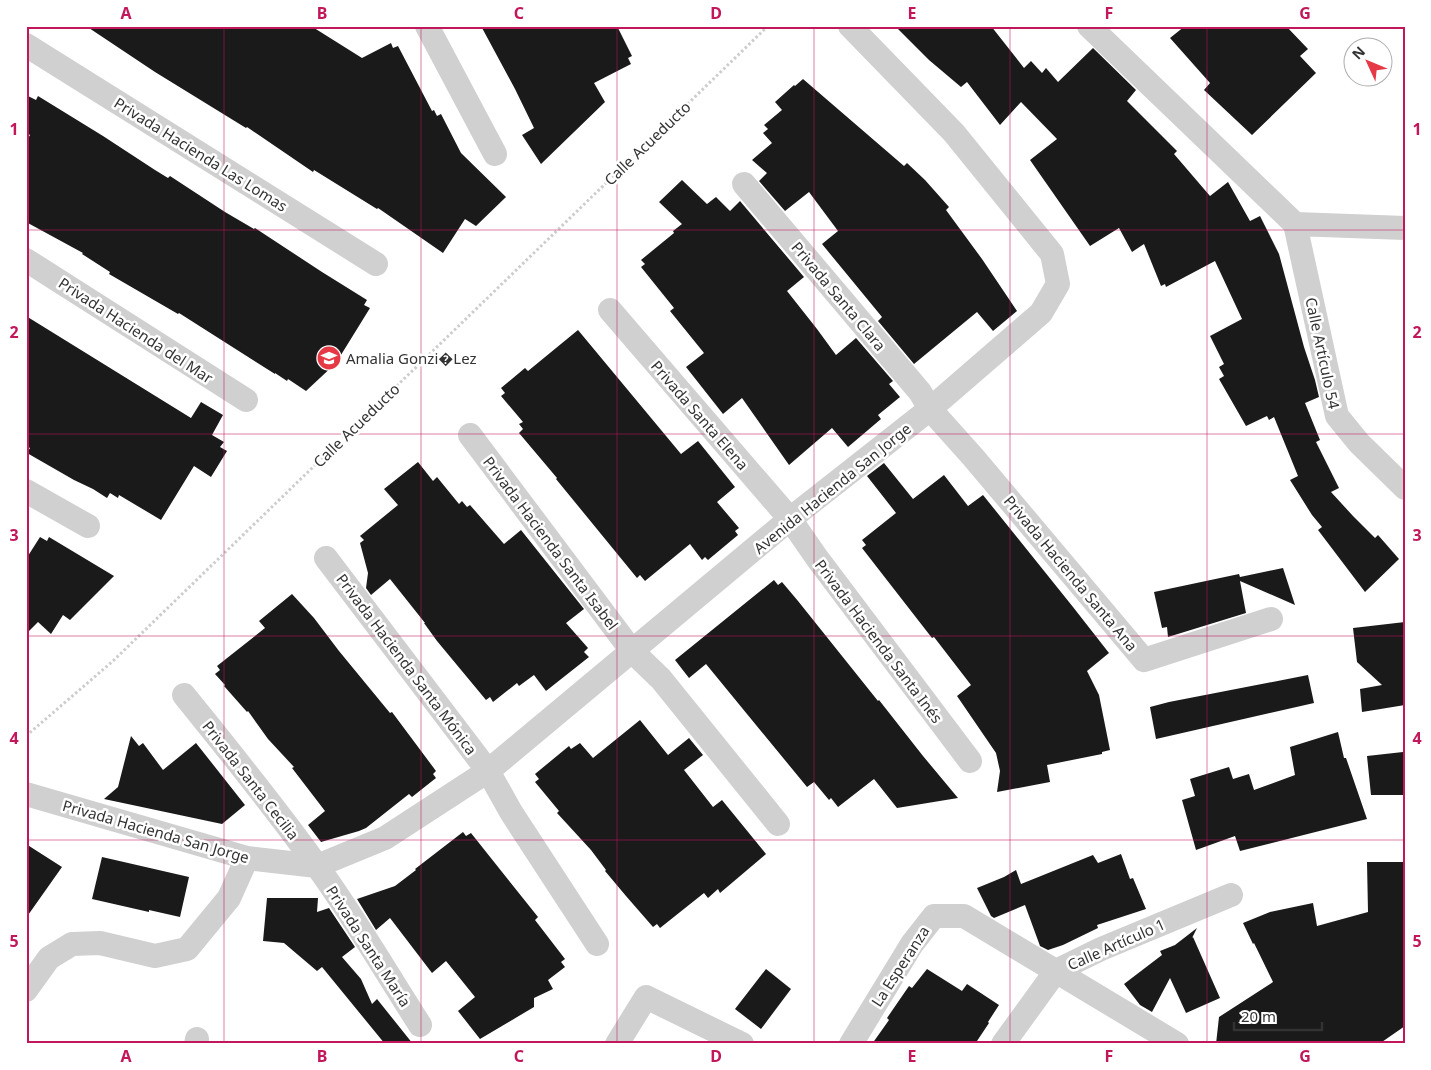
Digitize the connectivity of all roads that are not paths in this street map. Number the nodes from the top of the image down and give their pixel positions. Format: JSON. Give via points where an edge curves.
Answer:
{"nodes":[{"id":1,"x":427,"y":26,"type":"edge"},
{"id":2,"x":850,"y":26,"type":"edge"},
{"id":3,"x":1089,"y":26,"type":"edge"},
{"id":4,"x":26,"y":45,"type":"edge"},
{"id":5,"x":495,"y":154,"type":"dead end"},
{"id":6,"x":744,"y":184,"type":"dead end"},
{"id":7,"x":1295,"y":224,"type":"junction"},
{"id":8,"x":1405,"y":228,"type":"edge"},
{"id":9,"x":26,"y":260,"type":"edge"},
{"id":10,"x":376,"y":264,"type":"dead end"},
{"id":11,"x":610,"y":310,"type":"dead end"},
{"id":12,"x":246,"y":400,"type":"dead end"},
{"id":13,"x":930,"y":409,"type":"junction"},
{"id":14,"x":470,"y":434,"type":"dead end"},
{"id":15,"x":1405,"y":488,"type":"edge"},
{"id":16,"x":26,"y":491,"type":"edge"},
{"id":17,"x":790,"y":520,"type":"junction"},
{"id":18,"x":88,"y":526,"type":"dead end"},
{"id":19,"x":326,"y":558,"type":"dead end"},
{"id":20,"x":1271,"y":619,"type":"dead end"},
{"id":21,"x":632,"y":651,"type":"junction"},
{"id":22,"x":184,"y":695,"type":"dead end"},
{"id":23,"x":970,"y":761,"type":"dead end"},
{"id":24,"x":488,"y":771,"type":"junction"},
{"id":25,"x":26,"y":794,"type":"edge"},
{"id":26,"x":778,"y":824,"type":"dead end"},
{"id":27,"x":247,"y":858,"type":"junction"},
{"id":28,"x":317,"y":866,"type":"junction"},
{"id":29,"x":1231,"y":895,"type":"dead end"},
{"id":30,"x":597,"y":944,"type":"dead end"},
{"id":31,"x":1056,"y":971,"type":"junction"},
{"id":32,"x":26,"y":990,"type":"edge"},
{"id":33,"x":420,"y":1025,"type":"dead end"},
{"id":34,"x":617,"y":1044,"type":"edge"},
{"id":35,"x":742,"y":1044,"type":"edge"},
{"id":36,"x":850,"y":1044,"type":"edge"},
{"id":37,"x":1003,"y":1044,"type":"edge"},
{"id":38,"x":1177,"y":1044,"type":"edge"}],
"edges":[{"from":1,"to":5,"type":"street"},
{"from":2,"to":13,"type":"street","name":"Avenida Hacienda San Jorge","via":[[954,133],[1052,254],[1058,284],[1041,313]]},
{"from":3,"to":7,"type":"street"},
{"from":4,"to":10,"type":"street","name":"Privada Hacienda Las Lomas"},
{"from":6,"to":13,"type":"street","name":"Privada Santa Clara","via":[[920,392]]},
{"from":7,"to":8,"type":"street"},
{"from":7,"to":15,"type":"street","name":"Calle Artículo 54","via":[[1337,416]]},
{"from":9,"to":12,"type":"street","name":"Privada Hacienda del Mar"},
{"from":11,"to":17,"type":"street","name":"Privada Santa Elena"},
{"from":13,"to":17,"type":"street","name":"Avenida Hacienda San Jorge"},
{"from":13,"to":20,"type":"street","name":"Privada Hacienda Santa Ana","via":[[1144,660]]},
{"from":14,"to":21,"type":"street","name":"Privada Hacienda Santa Isabel"},
{"from":16,"to":18,"type":"street"},
{"from":17,"to":21,"type":"street","name":"Avenida Hacienda San Jorge"},
{"from":17,"to":23,"type":"street","name":"Privada Hacienda Santa Inés"},
{"from":19,"to":24,"type":"street","name":"Privada Hacienda Santa Mónica"},
{"from":21,"to":24,"type":"street","name":"Avenida Hacienda San Jorge"},
{"from":21,"to":26,"type":"street","name":"Privada Hacienda Santa Isabel","via":[[661,679]]},
{"from":22,"to":28,"type":"street","name":"Privada Santa Cecilia"},
{"from":24,"to":28,"type":"street","name":"Avenida Hacienda San Jorge","via":[[385,838]]},
{"from":24,"to":30,"type":"street","name":"Privada Hacienda Santa Mónica"},
{"from":25,"to":27,"type":"street","name":"Privada Hacienda San Jorge"},
{"from":27,"to":28,"type":"street","name":"Privada Hacienda San Jorge"},
{"from":27,"to":32,"type":"street","via":[[229,898],[187,949],[155,956],[100,943],[72,944],[49,958]]},
{"from":28,"to":33,"type":"street","name":"Privada Santa María"},
{"from":29,"to":31,"type":"street","name":"Calle Artículo 1"},
{"from":31,"to":36,"type":"street","name":"La Esperanza","via":[[964,916],[934,916],[912,944]]},
{"from":31,"to":37,"type":"street","name":"Calle Artículo 1"},
{"from":31,"to":38,"type":"street"},
{"from":34,"to":35,"type":"street","via":[[646,998]]}]}
